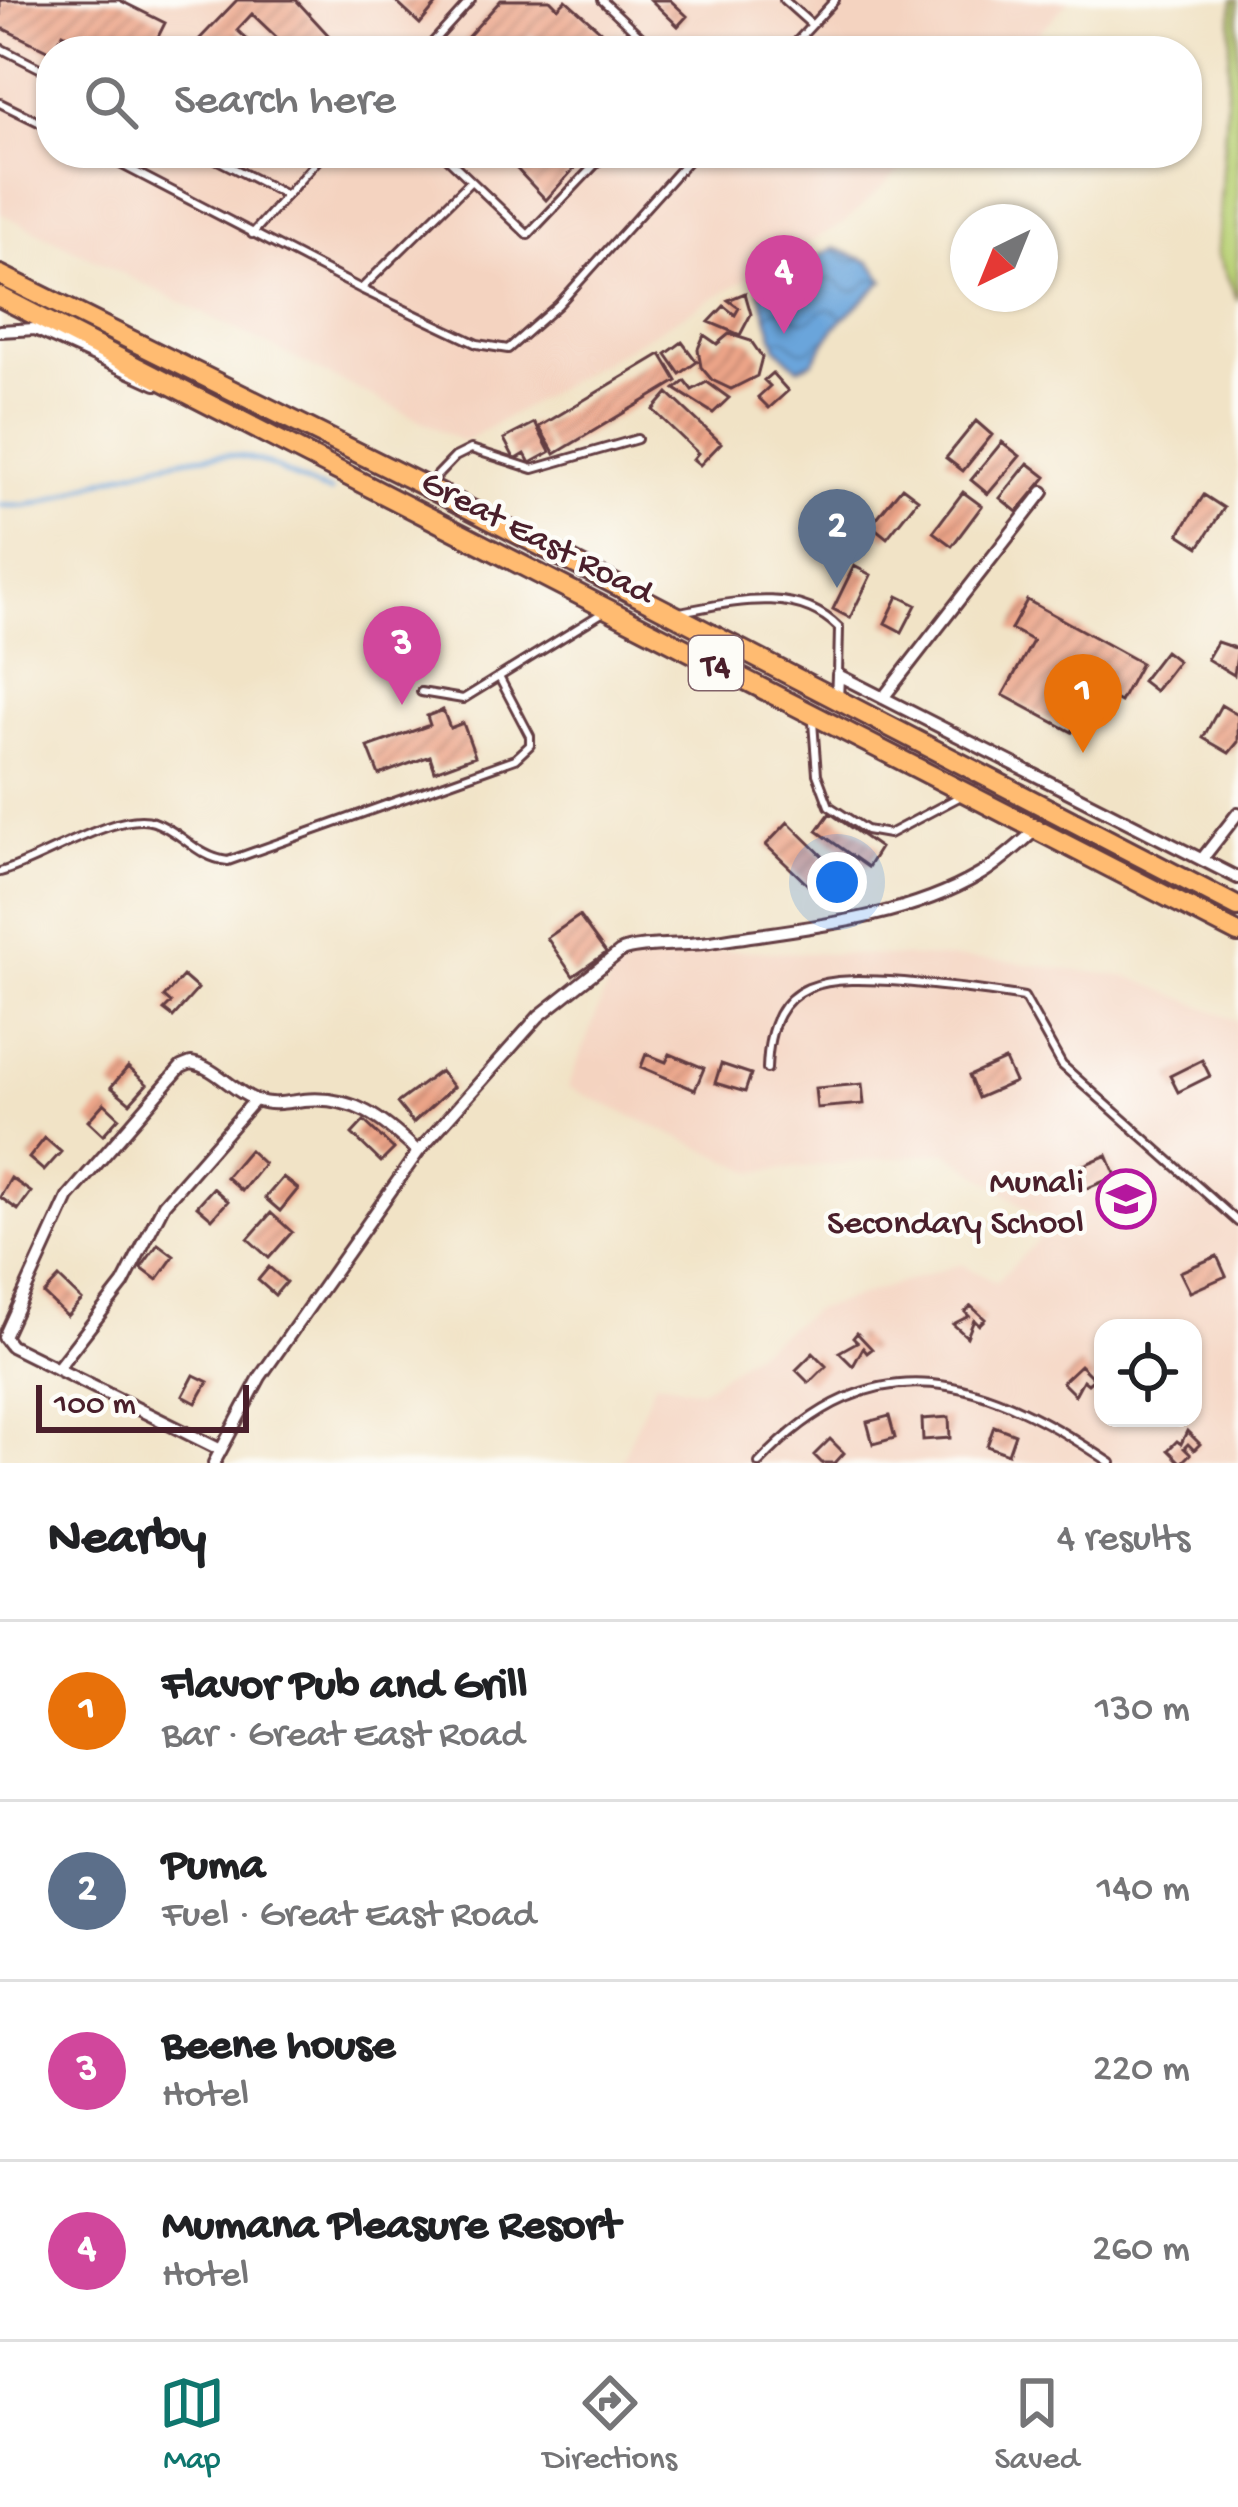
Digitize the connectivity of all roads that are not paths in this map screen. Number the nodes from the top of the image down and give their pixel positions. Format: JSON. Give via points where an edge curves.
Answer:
{"nodes":[{"id":1,"x":471,"y":0,"type":"edge"},
{"id":2,"x":602,"y":0,"type":"edge"},
{"id":3,"x":784,"y":0,"type":"edge"},
{"id":4,"x":835,"y":0,"type":"edge"},
{"id":5,"x":812,"y":26,"type":"junction"},
{"id":6,"x":439,"y":36,"type":"edge"},
{"id":7,"x":640,"y":36,"type":"edge"},
{"id":8,"x":802,"y":36,"type":"edge"},
{"id":9,"x":0,"y":48,"type":"edge"},
{"id":10,"x":36,"y":66,"type":"edge"},
{"id":11,"x":0,"y":103,"type":"edge"},
{"id":12,"x":36,"y":121,"type":"edge"},
{"id":13,"x":127,"y":168,"type":"edge"},
{"id":14,"x":233,"y":168,"type":"edge"},
{"id":15,"x":310,"y":168,"type":"edge"},
{"id":16,"x":458,"y":168,"type":"edge"},
{"id":17,"x":592,"y":168,"type":"edge"},
{"id":18,"x":681,"y":168,"type":"edge"},
{"id":19,"x":471,"y":181,"type":"junction"},
{"id":20,"x":286,"y":195,"type":"junction"},
{"id":21,"x":251,"y":234,"type":"junction"},
{"id":22,"x":0,"y":275,"type":"edge"},
{"id":23,"x":361,"y":289,"type":"junction"},
{"id":24,"x":0,"y":297,"type":"edge"},
{"id":25,"x":0,"y":331,"type":"edge"},
{"id":26,"x":194,"y":394,"type":"junction"},
{"id":27,"x":637,"y":439,"type":"dead end"},
{"id":28,"x":427,"y":487,"type":"junction"},
{"id":29,"x":1043,"y":492,"type":"dead end"},
{"id":30,"x":610,"y":608,"type":"junction"},
{"id":31,"x":671,"y":614,"type":"junction"},
{"id":32,"x":838,"y":675,"type":"junction"},
{"id":33,"x":499,"y":677,"type":"junction"},
{"id":34,"x":421,"y":692,"type":"dead end"},
{"id":35,"x":883,"y":698,"type":"junction"},
{"id":36,"x":837,"y":700,"type":"junction"},
{"id":37,"x":809,"y":711,"type":"junction"},
{"id":38,"x":968,"y":793,"type":"junction"},
{"id":39,"x":1238,"y":813,"type":"edge"},
{"id":40,"x":1037,"y":829,"type":"junction"},
{"id":41,"x":1202,"y":860,"type":"junction"},
{"id":42,"x":0,"y":872,"type":"edge"},
{"id":43,"x":1238,"y":878,"type":"edge"},
{"id":44,"x":1238,"y":907,"type":"edge"},
{"id":45,"x":1238,"y":933,"type":"edge"},
{"id":46,"x":766,"y":1069,"type":"dead end"},
{"id":47,"x":255,"y":1100,"type":"junction"},
{"id":48,"x":418,"y":1152,"type":"junction"},
{"id":49,"x":1238,"y":1222,"type":"edge"},
{"id":50,"x":57,"y":1369,"type":"junction"},
{"id":51,"x":221,"y":1450,"type":"junction"},
{"id":52,"x":214,"y":1463,"type":"edge"},
{"id":53,"x":759,"y":1463,"type":"edge"},
{"id":54,"x":1111,"y":1463,"type":"edge"}],
"edges":[{"from":1,"to":6,"type":"lane"},
{"from":2,"to":7,"type":"lane"},
{"from":3,"to":5,"type":"lane"},
{"from":4,"to":5,"type":"lane"},
{"from":5,"to":8,"type":"lane"},
{"from":9,"to":10,"type":"lane"},
{"from":11,"to":12,"type":"lane"},
{"from":13,"to":21,"type":"lane"},
{"from":14,"to":20,"type":"lane"},
{"from":15,"to":20,"type":"lane"},
{"from":16,"to":19,"type":"lane"},
{"from":17,"to":19,"type":"lane","via":[[528,235]]},
{"from":18,"to":23,"type":"lane","via":[[508,349],[477,344]]},
{"from":19,"to":23,"type":"lane"},
{"from":20,"to":21,"type":"lane"},
{"from":21,"to":23,"type":"lane"},
{"from":22,"to":28,"type":"main road","name":"Great East Road","number":"T4"},
{"from":24,"to":26,"type":"main road","name":"Great East Road","number":"T4"},
{"from":25,"to":26,"type":"street","via":[[35,329],[142,381]]},
{"from":26,"to":30,"type":"main road","name":"Great East Road","number":"T4"},
{"from":27,"to":28,"type":"lane","via":[[533,469],[471,449]]},
{"from":28,"to":31,"type":"main road","name":"Great East Road","number":"T4"},
{"from":29,"to":35,"type":"street"},
{"from":30,"to":33,"type":"lane"},
{"from":30,"to":37,"type":"main road","name":"Great East Road","number":"T4"},
{"from":31,"to":32,"type":"lane","via":[[744,601],[823,611],[839,628]]},
{"from":31,"to":36,"type":"main road","name":"Great East Road","number":"T4"},
{"from":32,"to":35,"type":"street"},
{"from":32,"to":36,"type":"street"},
{"from":33,"to":34,"type":"lane","via":[[463,699]]},
{"from":33,"to":42,"type":"lane","via":[[530,736],[515,759],[228,861],[206,859],[148,819]]},
{"from":35,"to":41,"type":"street"},
{"from":36,"to":44,"type":"main road","name":"Great East Road","number":"T4"},
{"from":37,"to":38,"type":"main road","name":"Great East Road","number":"T4"},
{"from":37,"to":38,"type":"lane","via":[[830,806],[866,830],[889,834]]},
{"from":38,"to":40,"type":"main road","name":"Great East Road","number":"T4"},
{"from":39,"to":41,"type":"street"},
{"from":40,"to":45,"type":"main road","name":"Great East Road","number":"T4"},
{"from":40,"to":48,"type":"street","via":[[979,875],[897,906],[666,950],[632,945],[539,1016]]},
{"from":41,"to":43,"type":"street"},
{"from":46,"to":49,"type":"lane","via":[[780,1009],[800,989],[832,978],[1024,998],[1062,1065]]},
{"from":47,"to":48,"type":"street","via":[[357,1104]]},
{"from":47,"to":50,"type":"street","via":[[164,1204],[123,1284]]},
{"from":47,"to":50,"type":"street","via":[[202,1065],[181,1067],[68,1197],[4,1337]]},
{"from":48,"to":51,"type":"street","via":[[260,1377]]},
{"from":50,"to":51,"type":"street"},
{"from":51,"to":52,"type":"street"},
{"from":53,"to":54,"type":"lane","via":[[792,1427],[836,1400],[938,1381],[994,1397]]}]}
